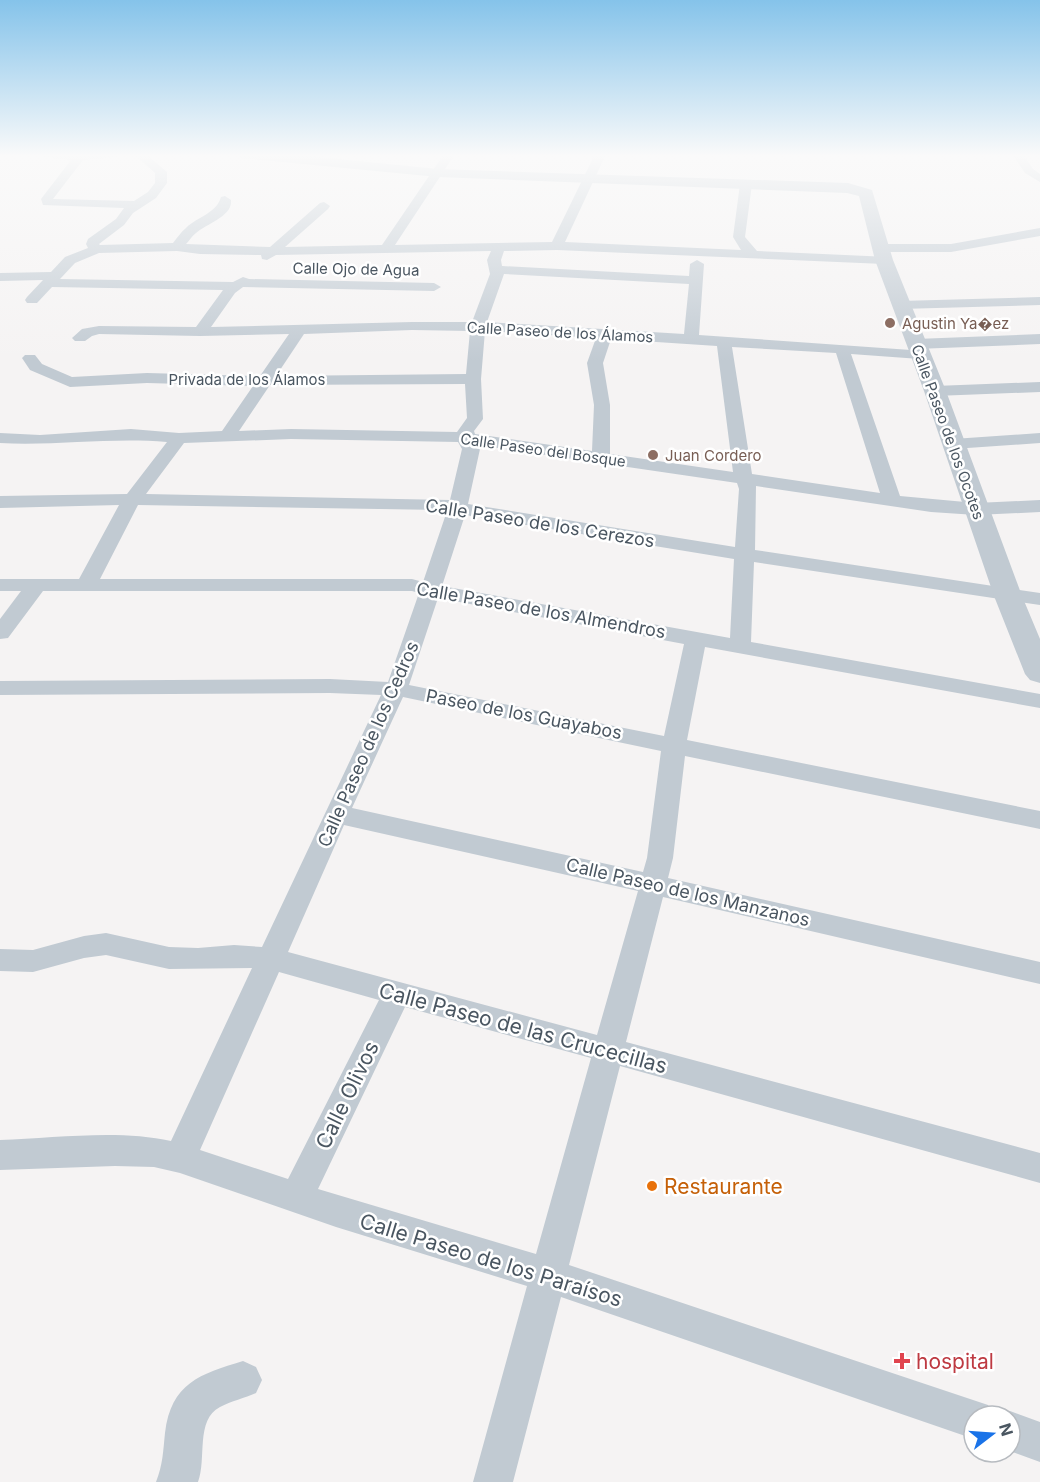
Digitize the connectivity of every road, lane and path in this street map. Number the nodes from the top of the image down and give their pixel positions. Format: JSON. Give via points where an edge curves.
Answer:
{"nodes":[{"id":1,"x":118,"y":223,"type":"edge"},
{"id":2,"x":201,"y":223,"type":"edge"},
{"id":3,"x":304,"y":223,"type":"edge"},
{"id":4,"x":404,"y":223,"type":"edge"},
{"id":5,"x":568,"y":223,"type":"edge"},
{"id":6,"x":742,"y":223,"type":"edge"},
{"id":7,"x":874,"y":223,"type":"edge"},
{"id":8,"x":1040,"y":232,"type":"edge"},
{"id":9,"x":557,"y":246,"type":"junction"},
{"id":10,"x":177,"y":247,"type":"junction"},
{"id":11,"x":499,"y":247,"type":"junction"},
{"id":12,"x":97,"y":249,"type":"junction"},
{"id":13,"x":273,"y":250,"type":"junction"},
{"id":14,"x":386,"y":250,"type":"junction"},
{"id":15,"x":699,"y":253,"type":"junction"},
{"id":16,"x":882,"y":254,"type":"junction"},
{"id":17,"x":754,"y":255,"type":"junction"},
{"id":18,"x":497,"y":270,"type":"junction"},
{"id":19,"x":0,"y":277,"type":"edge"},
{"id":20,"x":51,"y":279,"type":"junction"},
{"id":21,"x":696,"y":280,"type":"junction"},
{"id":22,"x":238,"y":285,"type":"junction"},
{"id":23,"x":434,"y":287,"type":"dead end"},
{"id":24,"x":32,"y":300,"type":"dead end"},
{"id":25,"x":1040,"y":301,"type":"edge"},
{"id":26,"x":900,"y":305,"type":"junction"},
{"id":27,"x":478,"y":327,"type":"junction"},
{"id":28,"x":300,"y":329,"type":"junction"},
{"id":29,"x":200,"y":332,"type":"junction"},
{"id":30,"x":605,"y":335,"type":"junction"},
{"id":31,"x":80,"y":338,"type":"dead end"},
{"id":32,"x":1040,"y":339,"type":"edge"},
{"id":33,"x":690,"y":340,"type":"junction"},
{"id":34,"x":724,"y":342,"type":"junction"},
{"id":35,"x":842,"y":349,"type":"junction"},
{"id":36,"x":918,"y":349,"type":"junction"},
{"id":37,"x":30,"y":358,"type":"dead end"},
{"id":38,"x":473,"y":379,"type":"junction"},
{"id":39,"x":263,"y":380,"type":"junction"},
{"id":40,"x":1040,"y":387,"type":"edge"},
{"id":41,"x":935,"y":391,"type":"junction"},
{"id":42,"x":227,"y":436,"type":"junction"},
{"id":43,"x":0,"y":438,"type":"edge"},
{"id":44,"x":179,"y":438,"type":"junction"},
{"id":45,"x":467,"y":438,"type":"junction"},
{"id":46,"x":1040,"y":438,"type":"edge"},
{"id":47,"x":953,"y":444,"type":"junction"},
{"id":48,"x":601,"y":457,"type":"junction"},
{"id":49,"x":745,"y":479,"type":"junction"},
{"id":50,"x":132,"y":499,"type":"junction"},
{"id":51,"x":892,"y":501,"type":"junction"},
{"id":52,"x":0,"y":502,"type":"edge"},
{"id":53,"x":1040,"y":506,"type":"edge"},
{"id":54,"x":458,"y":507,"type":"junction"},
{"id":55,"x":1016,"y":507,"type":"junction"},
{"id":56,"x":976,"y":509,"type":"junction"},
{"id":57,"x":1040,"y":524,"type":"edge"},
{"id":58,"x":746,"y":555,"type":"junction"},
{"id":59,"x":0,"y":585,"type":"edge"},
{"id":60,"x":86,"y":585,"type":"junction"},
{"id":61,"x":36,"y":586,"type":"junction"},
{"id":62,"x":432,"y":590,"type":"junction"},
{"id":63,"x":1008,"y":596,"type":"junction"},
{"id":64,"x":1040,"y":598,"type":"edge"},
{"id":65,"x":0,"y":633,"type":"edge"},
{"id":66,"x":696,"y":638,"type":"junction"},
{"id":67,"x":740,"y":646,"type":"junction"},
{"id":68,"x":1040,"y":674,"type":"edge"},
{"id":69,"x":0,"y":688,"type":"edge"},
{"id":70,"x":396,"y":689,"type":"junction"},
{"id":71,"x":1040,"y":701,"type":"edge"},
{"id":72,"x":674,"y":744,"type":"junction"},
{"id":73,"x":336,"y":815,"type":"junction"},
{"id":74,"x":1040,"y":820,"type":"edge"},
{"id":75,"x":654,"y":884,"type":"junction"},
{"id":76,"x":273,"y":959,"type":"junction"},
{"id":77,"x":0,"y":960,"type":"edge"},
{"id":78,"x":1040,"y":973,"type":"edge"},
{"id":79,"x":397,"y":993,"type":"junction"},
{"id":80,"x":608,"y":1052,"type":"junction"},
{"id":81,"x":0,"y":1155,"type":"edge"},
{"id":82,"x":180,"y":1158,"type":"junction"},
{"id":83,"x":1040,"y":1168,"type":"edge"},
{"id":84,"x":297,"y":1197,"type":"junction"},
{"id":85,"x":548,"y":1275,"type":"junction"},
{"id":86,"x":243,"y":1380,"type":"dead end"},
{"id":87,"x":962,"y":1415,"type":"edge"},
{"id":88,"x":1022,"y":1435,"type":"edge"},
{"id":89,"x":1040,"y":1442,"type":"edge"},
{"id":90,"x":184,"y":1480,"type":"edge"},
{"id":91,"x":493,"y":1482,"type":"edge"}],
"edges":[{"from":1,"to":12,"type":"street","via":[[93,242]]},
{"from":2,"to":10,"type":"street"},
{"from":3,"to":13,"type":"street"},
{"from":4,"to":14,"type":"street"},
{"from":5,"to":9,"type":"street"},
{"from":6,"to":17,"type":"street","via":[[741,243]]},
{"from":7,"to":16,"type":"street","name":"Calle Paseo de los Ocotes"},
{"from":8,"to":16,"type":"street","via":[[951,248]]},
{"from":9,"to":11,"type":"street"},
{"from":9,"to":15,"type":"street"},
{"from":10,"to":12,"type":"street"},
{"from":10,"to":13,"type":"street"},
{"from":11,"to":14,"type":"street"},
{"from":11,"to":18,"type":"street","name":"Calle Paseo de los Cedros","via":[[494,260]]},
{"from":12,"to":20,"type":"street","via":[[74,257]]},
{"from":13,"to":14,"type":"street"},
{"from":13,"to":22,"type":"street"},
{"from":15,"to":17,"type":"street"},
{"from":15,"to":21,"type":"street"},
{"from":16,"to":17,"type":"street"},
{"from":16,"to":26,"type":"street","name":"Calle Paseo de los Ocotes"},
{"from":18,"to":21,"type":"street"},
{"from":18,"to":27,"type":"street","name":"Calle Paseo de los Cedros"},
{"from":19,"to":20,"type":"street","name":"Calle Ojo de Agua"},
{"from":20,"to":22,"type":"street","name":"Calle Ojo de Agua"},
{"from":20,"to":24,"type":"street"},
{"from":21,"to":33,"type":"street"},
{"from":22,"to":23,"type":"street","name":"Calle Ojo de Agua"},
{"from":22,"to":29,"type":"street"},
{"from":25,"to":26,"type":"street"},
{"from":26,"to":36,"type":"street","name":"Calle Paseo de los Ocotes"},
{"from":27,"to":28,"type":"street","name":"Calle Paseo de los Álamos"},
{"from":27,"to":30,"type":"street","name":"Calle Paseo de los Álamos"},
{"from":27,"to":38,"type":"street","name":"Calle Paseo de los Cedros"},
{"from":28,"to":29,"type":"street","name":"Calle Paseo de los Álamos"},
{"from":28,"to":39,"type":"street"},
{"from":29,"to":31,"type":"street","name":"Calle Paseo de los Álamos","via":[[95,330]]},
{"from":30,"to":33,"type":"street","name":"Calle Paseo de los Álamos"},
{"from":30,"to":48,"type":"street","via":[[595,363],[602,405]]},
{"from":32,"to":36,"type":"street","name":"Calle Paseo de los Álamos"},
{"from":33,"to":34,"type":"street","name":"Calle Paseo de los Álamos"},
{"from":34,"to":35,"type":"street","name":"Calle Paseo de los Álamos"},
{"from":34,"to":49,"type":"street"},
{"from":35,"to":36,"type":"street","name":"Calle Paseo de los Álamos"},
{"from":35,"to":51,"type":"street"},
{"from":36,"to":41,"type":"street","name":"Calle Paseo de los Ocotes"},
{"from":37,"to":39,"type":"street","name":"Privada de los Álamos","via":[[36,367],[70,382],[147,378]]},
{"from":38,"to":39,"type":"street","name":"Privada de los Álamos"},
{"from":38,"to":45,"type":"street","name":"Calle Paseo de los Cedros","via":[[475,419],[465,431]]},
{"from":39,"to":42,"type":"street"},
{"from":40,"to":41,"type":"street"},
{"from":41,"to":47,"type":"street","name":"Calle Paseo de los Ocotes"},
{"from":42,"to":44,"type":"street","name":"Calle Paseo del Bosque"},
{"from":42,"to":45,"type":"street","name":"Calle Paseo del Bosque"},
{"from":43,"to":44,"type":"street","name":"Calle Paseo del Bosque","via":[[131,434]]},
{"from":44,"to":50,"type":"street"},
{"from":45,"to":48,"type":"street","name":"Calle Paseo del Bosque"},
{"from":45,"to":54,"type":"street","name":"Calle Paseo de los Cedros","via":[[471,449]]},
{"from":46,"to":47,"type":"street"},
{"from":47,"to":56,"type":"street","name":"Calle Paseo de los Ocotes"},
{"from":48,"to":49,"type":"street","name":"Calle Paseo del Bosque"},
{"from":49,"to":51,"type":"street","name":"Calle Paseo del Bosque"},
{"from":49,"to":58,"type":"street"},
{"from":50,"to":52,"type":"street","name":"Calle Paseo de los Cerezos"},
{"from":50,"to":54,"type":"street","name":"Calle Paseo de los Cerezos"},
{"from":50,"to":60,"type":"street"},
{"from":51,"to":56,"type":"street","name":"Calle Paseo del Bosque"},
{"from":53,"to":55,"type":"street","name":"Calle Paseo del Bosque"},
{"from":54,"to":58,"type":"street","name":"Calle Paseo de los Cerezos"},
{"from":54,"to":62,"type":"street","name":"Calle Paseo de los Cedros"},
{"from":55,"to":56,"type":"street","name":"Calle Paseo del Bosque"},
{"from":55,"to":57,"type":"street"},
{"from":56,"to":63,"type":"street","name":"Calle Paseo de los Ocotes"},
{"from":58,"to":63,"type":"street","name":"Calle Paseo de los Cerezos"},
{"from":58,"to":67,"type":"street"},
{"from":59,"to":61,"type":"street","name":"Calle Paseo de los Almendros"},
{"from":60,"to":61,"type":"street","name":"Calle Paseo de los Almendros"},
{"from":60,"to":62,"type":"street","name":"Calle Paseo de los Almendros","via":[[402,585]]},
{"from":61,"to":65,"type":"street"},
{"from":62,"to":66,"type":"street","name":"Calle Paseo de los Almendros"},
{"from":62,"to":70,"type":"street","name":"Calle Paseo de los Cedros"},
{"from":63,"to":64,"type":"street","name":"Calle Paseo de los Cerezos"},
{"from":63,"to":68,"type":"street","name":"Calle Paseo de los Ocotes"},
{"from":66,"to":67,"type":"street","name":"Calle Paseo de los Almendros"},
{"from":66,"to":72,"type":"street"},
{"from":67,"to":71,"type":"street","name":"Calle Paseo de los Almendros"},
{"from":69,"to":70,"type":"street","name":"Paseo de los Guayabos"},
{"from":70,"to":72,"type":"street","name":"Paseo de los Guayabos"},
{"from":70,"to":73,"type":"street","name":"Calle Paseo de los Cedros"},
{"from":72,"to":74,"type":"street","name":"Paseo de los Guayabos"},
{"from":72,"to":75,"type":"street"},
{"from":73,"to":75,"type":"street","name":"Calle Paseo de los Manzanos"},
{"from":73,"to":76,"type":"street","name":"Calle Paseo de los Cedros"},
{"from":75,"to":78,"type":"street","name":"Calle Paseo de los Manzanos"},
{"from":75,"to":80,"type":"street"},
{"from":76,"to":77,"type":"street","name":"Calle Paseo de las Crucecillas","via":[[168,958],[106,944],[33,961]]},
{"from":76,"to":79,"type":"street","name":"Calle Paseo de las Crucecillas"},
{"from":76,"to":82,"type":"street","name":"Calle Paseo de los Cedros"},
{"from":79,"to":80,"type":"street","name":"Calle Paseo de las Crucecillas"},
{"from":79,"to":84,"type":"street","name":"Calle Olivos"},
{"from":80,"to":83,"type":"street","name":"Calle Paseo de las Crucecillas"},
{"from":80,"to":85,"type":"street"},
{"from":81,"to":82,"type":"street","name":"Calle Paseo de los Paraísos","via":[[115,1150]]},
{"from":82,"to":84,"type":"street","name":"Calle Paseo de los Paraísos"},
{"from":84,"to":85,"type":"street","name":"Calle Paseo de los Paraísos"},
{"from":85,"to":87,"type":"street","name":"Calle Paseo de los Paraísos"},
{"from":85,"to":91,"type":"street"},
{"from":86,"to":90,"type":"street","via":[[208,1392],[196,1399],[189,1410],[184,1425]]},
{"from":88,"to":89,"type":"street"}]}
